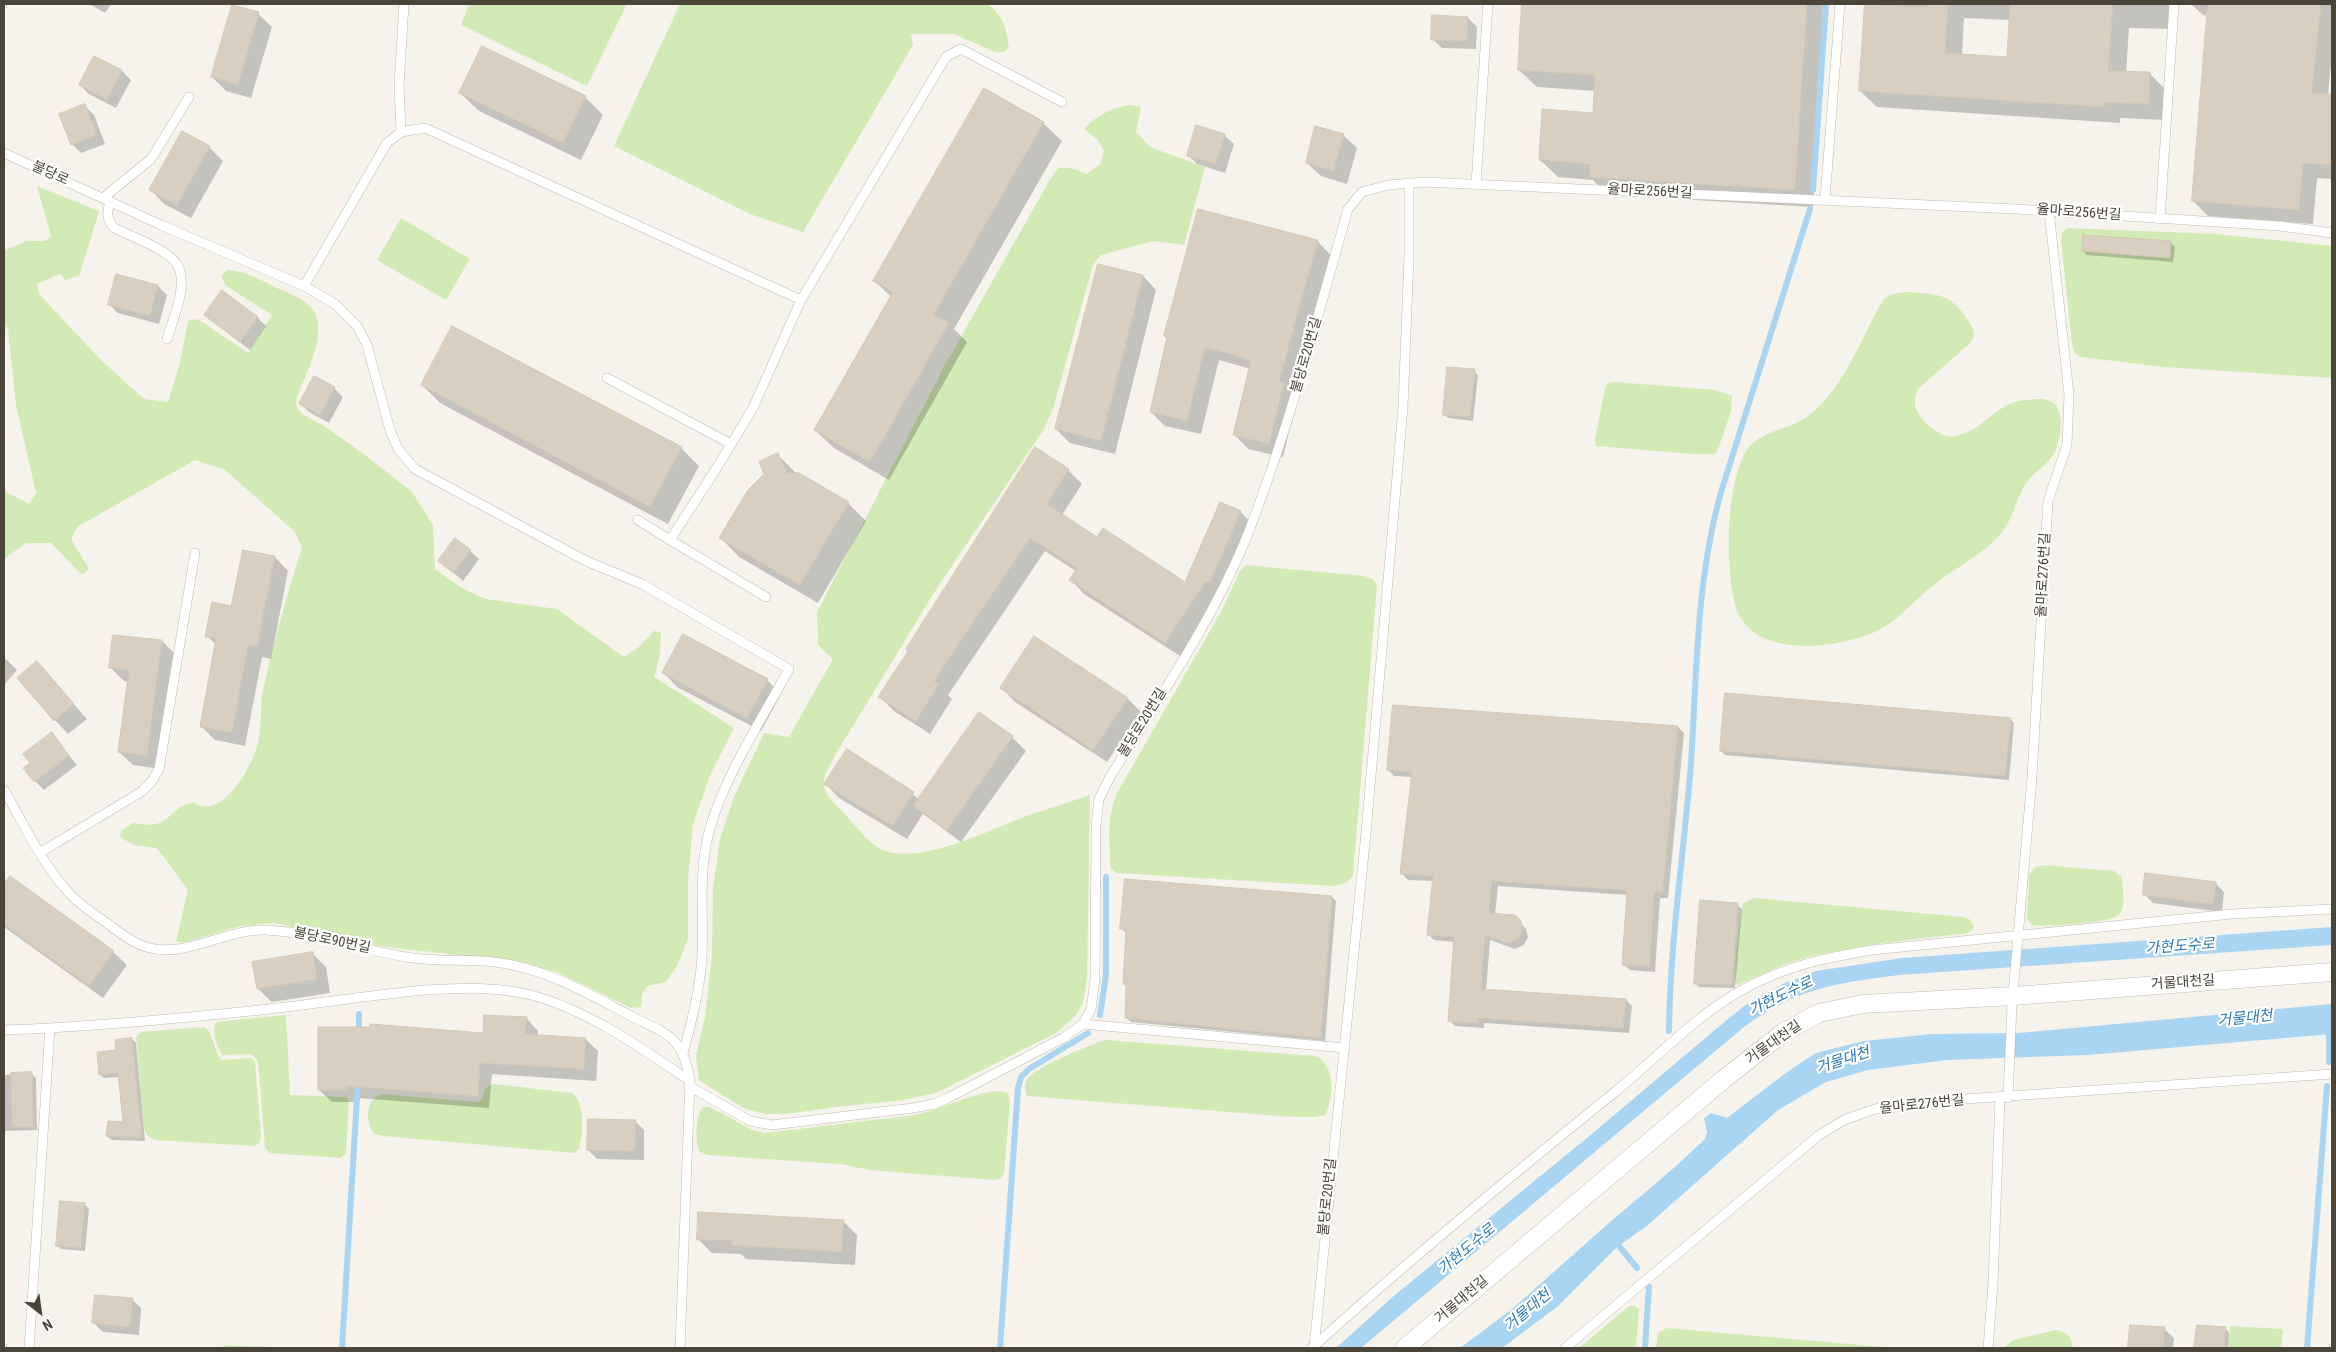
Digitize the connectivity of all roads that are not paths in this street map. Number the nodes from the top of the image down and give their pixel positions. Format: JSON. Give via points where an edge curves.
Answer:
{"nodes":[{"id":1,"x":404,"y":4,"type":"edge"},
{"id":2,"x":1488,"y":4,"type":"edge"},
{"id":3,"x":1840,"y":4,"type":"edge"},
{"id":4,"x":2174,"y":4,"type":"edge"},
{"id":5,"x":189,"y":97,"type":"dead end"},
{"id":6,"x":1062,"y":102,"type":"dead end"},
{"id":7,"x":401,"y":132,"type":"junction"},
{"id":8,"x":4,"y":153,"type":"edge"},
{"id":9,"x":1409,"y":183,"type":"junction"},
{"id":10,"x":1476,"y":184,"type":"junction"},
{"id":11,"x":1362,"y":192,"type":"joint"},
{"id":12,"x":103,"y":198,"type":"junction"},
{"id":13,"x":1825,"y":200,"type":"junction"},
{"id":14,"x":2049,"y":211,"type":"junction"},
{"id":15,"x":2160,"y":219,"type":"junction"},
{"id":16,"x":2332,"y":233,"type":"edge"},
{"id":17,"x":304,"y":286,"type":"junction"},
{"id":18,"x":801,"y":300,"type":"junction"},
{"id":19,"x":167,"y":338,"type":"dead end"},
{"id":20,"x":607,"y":378,"type":"dead end"},
{"id":21,"x":731,"y":444,"type":"junction"},
{"id":22,"x":638,"y":520,"type":"dead end"},
{"id":23,"x":670,"y":540,"type":"junction"},
{"id":24,"x":195,"y":553,"type":"dead end"},
{"id":25,"x":766,"y":596,"type":"dead end"},
{"id":26,"x":4,"y":790,"type":"edge"},
{"id":27,"x":41,"y":852,"type":"junction"},
{"id":28,"x":2332,"y":909,"type":"edge"},
{"id":29,"x":2017,"y":939,"type":"junction"},
{"id":30,"x":2332,"y":972,"type":"edge"},
{"id":31,"x":2013,"y":996,"type":"junction"},
{"id":32,"x":1083,"y":1024,"type":"junction"},
{"id":33,"x":50,"y":1028,"type":"junction"},
{"id":34,"x":4,"y":1030,"type":"edge"},
{"id":35,"x":1345,"y":1048,"type":"junction"},
{"id":36,"x":683,"y":1052,"type":"junction"},
{"id":37,"x":2332,"y":1074,"type":"edge"},
{"id":38,"x":690,"y":1083,"type":"junction"},
{"id":39,"x":2005,"y":1095,"type":"junction"},
{"id":40,"x":1313,"y":1347,"type":"edge"},
{"id":41,"x":29,"y":1348,"type":"edge"},
{"id":42,"x":680,"y":1348,"type":"edge"},
{"id":43,"x":1405,"y":1348,"type":"edge"},
{"id":44,"x":1565,"y":1348,"type":"edge"},
{"id":45,"x":1988,"y":1348,"type":"edge"}],
"edges":[{"from":1,"to":7,"type":"lane","via":[[399,84]]},
{"from":2,"to":10,"type":"lane"},
{"from":3,"to":13,"type":"lane"},
{"from":4,"to":15,"type":"lane"},
{"from":5,"to":12,"type":"lane","via":[[151,159]]},
{"from":6,"to":18,"type":"lane","via":[[961,49],[946,57]]},
{"from":7,"to":17,"type":"lane","via":[[386,143]]},
{"from":7,"to":18,"type":"lane","via":[[425,128]]},
{"from":8,"to":12,"type":"lane","name":"불당로"},
{"from":9,"to":10,"type":"lane","name":"율마로256번길"},
{"from":9,"to":11,"type":"lane","name":"율마로256번길"},
{"from":9,"to":35,"type":"lane","name":"불당로20번길","via":[[1403,407]]},
{"from":10,"to":13,"type":"lane","name":"율마로256번길"},
{"from":11,"to":32,"type":"lane","name":"불당로20번길","via":[[1348,209],[1307,360],[1244,542],[1188,650],[1099,799],[1096,825],[1096,980],[1091,1009]]},
{"from":12,"to":17,"type":"lane","name":"불당로"},
{"from":12,"to":19,"type":"lane","via":[[108,220],[114,228],[157,249],[178,265],[179,292]]},
{"from":13,"to":14,"type":"lane","name":"율마로256번길"},
{"from":14,"to":15,"type":"lane","name":"율마로256번길"},
{"from":14,"to":29,"type":"lane","name":"율마로276번길","via":[[2070,420],[2067,445],[2048,501],[2032,778]]},
{"from":15,"to":16,"type":"lane","name":"율마로256번길","via":[[2280,226]]},
{"from":17,"to":36,"type":"lane","name":"불당로","via":[[335,304],[357,326],[366,345],[390,430],[398,449],[414,469],[586,561],[642,584],[789,669],[731,776],[709,832],[701,895],[702,956],[697,1005]]},
{"from":18,"to":21,"type":"lane","via":[[753,408]]},
{"from":20,"to":21,"type":"lane"},
{"from":21,"to":23,"type":"lane"},
{"from":22,"to":23,"type":"lane"},
{"from":23,"to":25,"type":"lane"},
{"from":24,"to":27,"type":"lane","via":[[159,769],[140,792]]},
{"from":26,"to":27,"type":"lane","name":"불당로90번길"},
{"from":27,"to":36,"type":"lane","name":"불당로90번길","via":[[70,893],[126,938],[144,947],[182,949],[241,932],[263,930],[406,957],[495,962],[533,970],[578,988],[661,1031]]},
{"from":28,"to":29,"type":"lane","via":[[2232,914]]},
{"from":29,"to":31,"type":"lane","name":"율마로276번길"},
{"from":29,"to":40,"type":"lane","via":[[1872,950],[1814,960],[1741,991],[1689,1028],[1419,1252]]},
{"from":30,"to":31,"type":"street","name":"거물대천길"},
{"from":31,"to":39,"type":"lane","name":"율마로276번길"},
{"from":31,"to":43,"type":"street","name":"거물대천길","via":[[1863,1004],[1819,1014],[1784,1032]]},
{"from":32,"to":35,"type":"lane"},
{"from":32,"to":38,"type":"lane","via":[[1063,1038],[948,1098],[914,1108],[772,1125],[750,1121]]},
{"from":33,"to":34,"type":"lane"},
{"from":33,"to":38,"type":"lane","via":[[260,1010],[385,994],[494,987],[532,995],[575,1011],[614,1032]]},
{"from":33,"to":41,"type":"lane"},
{"from":35,"to":40,"type":"lane","name":"불당로20번길"},
{"from":36,"to":38,"type":"lane"},
{"from":37,"to":39,"type":"lane","name":"율마로276번길"},
{"from":38,"to":42,"type":"lane"},
{"from":39,"to":44,"type":"lane","name":"율마로276번길","via":[[1884,1107],[1844,1120],[1794,1154]]},
{"from":39,"to":45,"type":"lane","name":"율마로276번길"}]}
